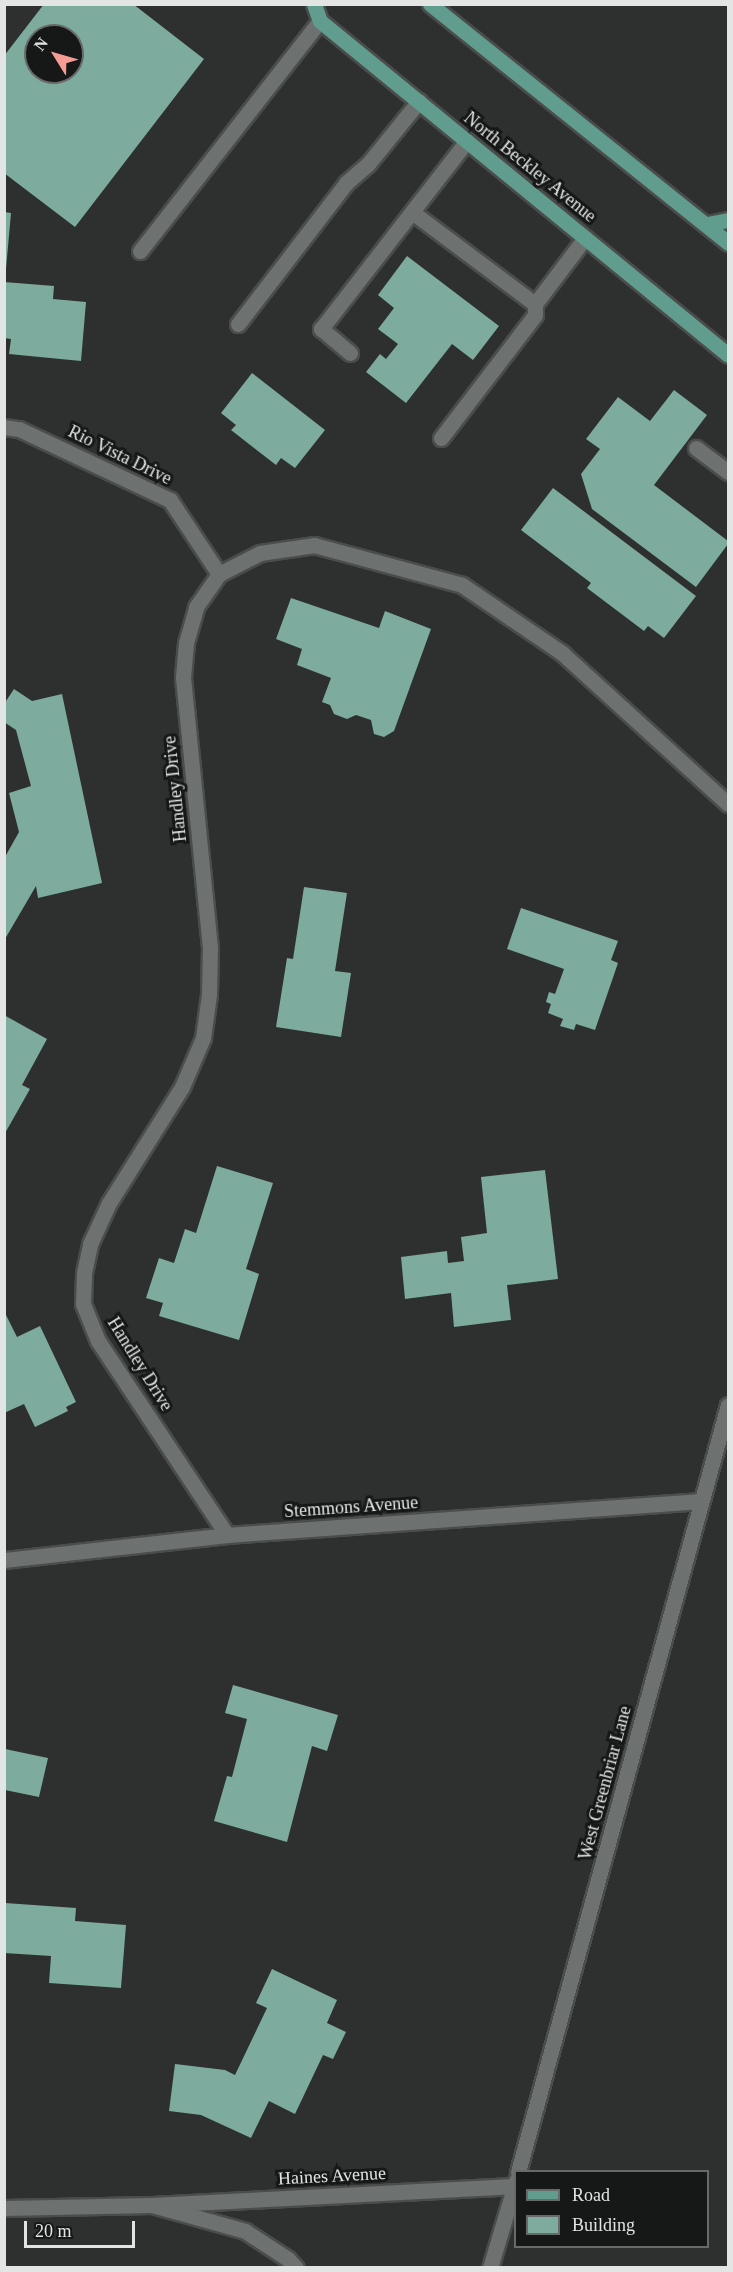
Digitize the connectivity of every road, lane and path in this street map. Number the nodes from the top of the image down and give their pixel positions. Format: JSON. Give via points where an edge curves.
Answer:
{"nodes":[{"id":1,"x":314,"y":4,"type":"edge"},
{"id":2,"x":430,"y":4,"type":"edge"},
{"id":3,"x":320,"y":21,"type":"junction"},
{"id":4,"x":419,"y":101,"type":"junction"},
{"id":5,"x":467,"y":141,"type":"junction"},
{"id":6,"x":412,"y":212,"type":"junction"},
{"id":7,"x":729,"y":220,"type":"edge"},
{"id":8,"x":707,"y":224,"type":"junction"},
{"id":9,"x":585,"y":238,"type":"junction"},
{"id":10,"x":729,"y":243,"type":"edge"},
{"id":11,"x":140,"y":251,"type":"dead end"},
{"id":12,"x":536,"y":304,"type":"junction"},
{"id":13,"x":238,"y":324,"type":"dead end"},
{"id":14,"x":350,"y":353,"type":"dead end"},
{"id":15,"x":729,"y":356,"type":"edge"},
{"id":16,"x":4,"y":427,"type":"edge"},
{"id":17,"x":441,"y":438,"type":"dead end"},
{"id":18,"x":696,"y":448,"type":"dead end"},
{"id":19,"x":729,"y":472,"type":"edge"},
{"id":20,"x":219,"y":574,"type":"junction"},
{"id":21,"x":729,"y":804,"type":"edge"},
{"id":22,"x":729,"y":1405,"type":"edge"},
{"id":23,"x":701,"y":1501,"type":"junction"},
{"id":24,"x":227,"y":1535,"type":"junction"},
{"id":25,"x":4,"y":1560,"type":"edge"},
{"id":26,"x":519,"y":2170,"type":"edge"},
{"id":27,"x":514,"y":2180,"type":"edge"},
{"id":28,"x":514,"y":2187,"type":"edge"},
{"id":29,"x":152,"y":2205,"type":"junction"},
{"id":30,"x":4,"y":2208,"type":"edge"},
{"id":31,"x":296,"y":2268,"type":"edge"},
{"id":32,"x":490,"y":2268,"type":"edge"}],
"edges":[{"from":1,"to":3,"type":"main road"},
{"from":2,"to":8,"type":"main road"},
{"from":3,"to":4,"type":"main road","name":"North Beckley Avenue"},
{"from":3,"to":11,"type":"street"},
{"from":4,"to":5,"type":"main road","name":"North Beckley Avenue"},
{"from":4,"to":13,"type":"street","via":[[368,164],[346,183]]},
{"from":5,"to":6,"type":"street"},
{"from":5,"to":9,"type":"main road","name":"North Beckley Avenue"},
{"from":6,"to":12,"type":"street"},
{"from":6,"to":14,"type":"street","via":[[321,329]]},
{"from":7,"to":8,"type":"main road"},
{"from":8,"to":10,"type":"main road"},
{"from":9,"to":12,"type":"street"},
{"from":9,"to":15,"type":"main road","name":"North Beckley Avenue"},
{"from":12,"to":17,"type":"street","via":[[535,315]]},
{"from":16,"to":20,"type":"street","name":"Rio Vista Drive","via":[[19,429],[170,500]]},
{"from":18,"to":19,"type":"street"},
{"from":20,"to":21,"type":"street","name":"Handley Drive","via":[[260,553],[314,545],[462,585],[562,653]]},
{"from":20,"to":24,"type":"street","name":"Handley Drive","via":[[196,607],[186,643],[183,677],[210,948],[203,1038],[182,1087],[109,1203],[90,1244],[83,1304],[98,1341]]},
{"from":22,"to":23,"type":"street","name":"West Greenbriar Lane"},
{"from":23,"to":24,"type":"street","name":"Stemmons Avenue"},
{"from":23,"to":26,"type":"street","name":"West Greenbriar Lane"},
{"from":24,"to":25,"type":"street","name":"Stemmons Avenue"},
{"from":27,"to":29,"type":"street","name":"Haines Avenue"},
{"from":28,"to":32,"type":"street","name":"West Greenbriar Lane"},
{"from":29,"to":30,"type":"street","name":"Haines Avenue"},
{"from":29,"to":31,"type":"street","name":"Haines Avenue","via":[[245,2231]]}]}
